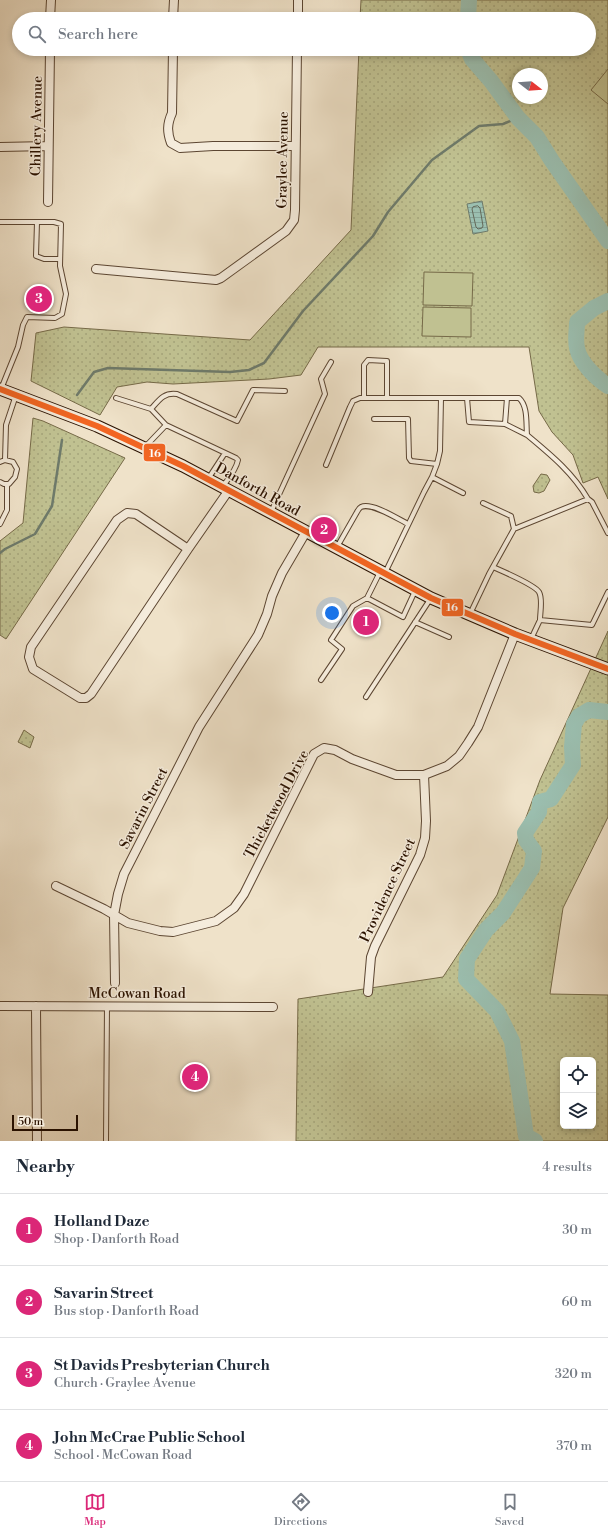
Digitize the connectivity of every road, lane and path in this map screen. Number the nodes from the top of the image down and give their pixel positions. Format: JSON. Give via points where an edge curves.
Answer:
{"nodes":[{"id":1,"x":51,"y":0,"type":"edge"},
{"id":2,"x":174,"y":0,"type":"edge"},
{"id":3,"x":298,"y":0,"type":"edge"},
{"id":4,"x":50,"y":12,"type":"edge"},
{"id":5,"x":173,"y":12,"type":"edge"},
{"id":6,"x":298,"y":12,"type":"edge"},
{"id":7,"x":50,"y":56,"type":"edge"},
{"id":8,"x":173,"y":56,"type":"edge"},
{"id":9,"x":297,"y":56,"type":"edge"},
{"id":10,"x":48,"y":146,"type":"junction"},
{"id":11,"x":295,"y":146,"type":"junction"},
{"id":12,"x":0,"y":147,"type":"edge"},
{"id":13,"x":48,"y":202,"type":"dead end"},
{"id":14,"x":0,"y":222,"type":"edge"},
{"id":15,"x":37,"y":222,"type":"junction"},
{"id":16,"x":60,"y":259,"type":"junction"},
{"id":17,"x":96,"y":269,"type":"dead end"},
{"id":18,"x":331,"y":362,"type":"dead end"},
{"id":19,"x":0,"y":389,"type":"edge"},
{"id":20,"x":285,"y":391,"type":"dead end"},
{"id":21,"x":16,"y":395,"type":"junction"},
{"id":22,"x":116,"y":398,"type":"dead end"},
{"id":23,"x":364,"y":398,"type":"junction"},
{"id":24,"x":387,"y":398,"type":"junction"},
{"id":25,"x":441,"y":398,"type":"junction"},
{"id":26,"x":467,"y":398,"type":"junction"},
{"id":27,"x":507,"y":398,"type":"junction"},
{"id":28,"x":151,"y":409,"type":"junction"},
{"id":29,"x":374,"y":419,"type":"dead end"},
{"id":30,"x":505,"y":424,"type":"junction"},
{"id":31,"x":166,"y":425,"type":"junction"},
{"id":32,"x":528,"y":435,"type":"junction"},
{"id":33,"x":145,"y":448,"type":"junction"},
{"id":34,"x":226,"y":453,"type":"junction"},
{"id":35,"x":5,"y":460,"type":"junction"},
{"id":36,"x":0,"y":462,"type":"edge"},
{"id":37,"x":437,"y":464,"type":"junction"},
{"id":38,"x":326,"y":465,"type":"dead end"},
{"id":39,"x":432,"y":477,"type":"junction"},
{"id":40,"x":208,"y":479,"type":"junction"},
{"id":41,"x":0,"y":482,"type":"edge"},
{"id":42,"x":7,"y":484,"type":"junction"},
{"id":43,"x":226,"y":488,"type":"junction"},
{"id":44,"x":463,"y":493,"type":"dead end"},
{"id":45,"x":588,"y":499,"type":"junction"},
{"id":46,"x":483,"y":503,"type":"dead end"},
{"id":47,"x":271,"y":512,"type":"junction"},
{"id":48,"x":0,"y":524,"type":"edge"},
{"id":49,"x":408,"y":524,"type":"junction"},
{"id":50,"x":514,"y":529,"type":"junction"},
{"id":51,"x":306,"y":532,"type":"junction"},
{"id":52,"x":608,"y":533,"type":"edge"},
{"id":53,"x":337,"y":548,"type":"junction"},
{"id":54,"x":188,"y":549,"type":"junction"},
{"id":55,"x":493,"y":567,"type":"junction"},
{"id":56,"x":383,"y":573,"type":"junction"},
{"id":57,"x":416,"y":590,"type":"junction"},
{"id":58,"x":608,"y":592,"type":"edge"},
{"id":59,"x":367,"y":598,"type":"junction"},
{"id":60,"x":431,"y":598,"type":"junction"},
{"id":61,"x":470,"y":615,"type":"junction"},
{"id":62,"x":540,"y":620,"type":"junction"},
{"id":63,"x":415,"y":622,"type":"junction"},
{"id":64,"x":515,"y":634,"type":"junction"},
{"id":65,"x":449,"y":637,"type":"dead end"},
{"id":66,"x":530,"y":640,"type":"junction"},
{"id":67,"x":608,"y":669,"type":"edge"},
{"id":68,"x":321,"y":680,"type":"dead end"},
{"id":69,"x":366,"y":697,"type":"dead end"},
{"id":70,"x":424,"y":775,"type":"junction"},
{"id":71,"x":56,"y":886,"type":"dead end"},
{"id":72,"x":114,"y":915,"type":"junction"},
{"id":73,"x":115,"y":983,"type":"dead end"},
{"id":74,"x":368,"y":992,"type":"dead end"},
{"id":75,"x":0,"y":1006,"type":"edge"},
{"id":76,"x":36,"y":1006,"type":"junction"},
{"id":77,"x":107,"y":1006,"type":"junction"},
{"id":78,"x":273,"y":1007,"type":"dead end"},
{"id":79,"x":36,"y":1141,"type":"edge"},
{"id":80,"x":106,"y":1141,"type":"edge"}],
"edges":[{"from":1,"to":4,"type":"street"},
{"from":2,"to":5,"type":"street"},
{"from":3,"to":6,"type":"street"},
{"from":7,"to":10,"type":"street","name":"Chillery Avenue"},
{"from":8,"to":11,"type":"street","via":[[172,113],[167,128],[171,143],[180,148]]},
{"from":9,"to":11,"type":"street","name":"Graylee Avenue"},
{"from":10,"to":12,"type":"street"},
{"from":10,"to":13,"type":"street","name":"Chillery Avenue"},
{"from":11,"to":17,"type":"street","name":"Graylee Avenue","via":[[295,210],[292,224],[221,278],[216,280]]},
{"from":14,"to":15,"type":"lane"},
{"from":15,"to":16,"type":"lane","via":[[36,256]]},
{"from":15,"to":16,"type":"lane","via":[[61,224]]},
{"from":16,"to":19,"type":"lane","via":[[66,294],[62,314],[55,318],[27,317],[18,347]]},
{"from":18,"to":47,"type":"lane","via":[[321,379],[325,394]]},
{"from":19,"to":21,"type":"main road","name":"Danforth Road"},
{"from":20,"to":28,"type":"lane","via":[[253,390],[237,421],[172,393],[163,396]]},
{"from":21,"to":33,"type":"main road","name":"Danforth Road","via":[[97,426]]},
{"from":21,"to":35,"type":"lane","via":[[6,425]]},
{"from":22,"to":28,"type":"lane"},
{"from":23,"to":24,"type":"lane"},
{"from":23,"to":24,"type":"lane","via":[[364,366],[368,360],[383,360],[387,361]]},
{"from":23,"to":38,"type":"lane","via":[[353,401]]},
{"from":24,"to":25,"type":"lane"},
{"from":25,"to":26,"type":"lane"},
{"from":25,"to":37,"type":"lane","via":[[440,451]]},
{"from":26,"to":27,"type":"lane"},
{"from":26,"to":30,"type":"lane","via":[[469,422]]},
{"from":27,"to":30,"type":"lane"},
{"from":27,"to":32,"type":"lane","via":[[519,398],[523,401]]},
{"from":28,"to":31,"type":"lane"},
{"from":29,"to":37,"type":"lane","via":[[408,419],[409,458],[411,461]]},
{"from":30,"to":32,"type":"lane"},
{"from":31,"to":33,"type":"lane"},
{"from":31,"to":34,"type":"lane"},
{"from":32,"to":45,"type":"lane","via":[[557,459]]},
{"from":33,"to":40,"type":"main road","name":"Danforth Road"},
{"from":34,"to":40,"type":"lane"},
{"from":34,"to":43,"type":"lane","via":[[236,458],[238,463]]},
{"from":35,"to":36,"type":"lane"},
{"from":35,"to":42,"type":"lane","via":[[13,462],[17,469],[15,477]]},
{"from":37,"to":39,"type":"lane"},
{"from":39,"to":44,"type":"lane"},
{"from":39,"to":49,"type":"lane"},
{"from":40,"to":43,"type":"main road","name":"Danforth Road"},
{"from":41,"to":42,"type":"lane"},
{"from":42,"to":48,"type":"lane","via":[[7,510]]},
{"from":43,"to":47,"type":"main road","name":"Danforth Road"},
{"from":43,"to":54,"type":"street"},
{"from":45,"to":50,"type":"lane"},
{"from":45,"to":52,"type":"lane"},
{"from":46,"to":50,"type":"lane","via":[[511,516]]},
{"from":47,"to":51,"type":"main road","name":"Danforth Road"},
{"from":49,"to":53,"type":"lane","via":[[377,508],[361,507]]},
{"from":49,"to":56,"type":"lane"},
{"from":50,"to":55,"type":"lane"},
{"from":51,"to":53,"type":"main road","name":"Danforth Road"},
{"from":51,"to":72,"type":"street","name":"Savarin Street","via":[[282,573],[258,635],[199,727],[134,853],[124,874]]},
{"from":53,"to":56,"type":"main road","name":"Danforth Road"},
{"from":54,"to":54,"type":"street","via":[[86,698],[77,697],[33,669],[29,657],[31,647],[117,520],[127,513],[136,514]]},
{"from":55,"to":61,"type":"lane"},
{"from":55,"to":62,"type":"lane","via":[[539,592]]},
{"from":56,"to":57,"type":"main road","name":"Danforth Road"},
{"from":56,"to":59,"type":"lane"},
{"from":57,"to":59,"type":"lane","via":[[403,616]]},
{"from":57,"to":60,"type":"main road","name":"Danforth Road"},
{"from":58,"to":62,"type":"lane","via":[[592,625]]},
{"from":59,"to":68,"type":"lane","via":[[353,606],[331,640],[342,649]]},
{"from":60,"to":61,"type":"main road","name":"Danforth Road"},
{"from":60,"to":63,"type":"lane"},
{"from":61,"to":64,"type":"main road","name":"Danforth Road"},
{"from":62,"to":66,"type":"lane"},
{"from":63,"to":65,"type":"lane"},
{"from":63,"to":69,"type":"lane"},
{"from":64,"to":66,"type":"main road","name":"Danforth Road"},
{"from":64,"to":70,"type":"street","name":"Thicketwood Drive","via":[[478,727],[468,744],[448,766]]},
{"from":66,"to":67,"type":"main road","name":"Danforth Road"},
{"from":70,"to":72,"type":"street","name":"Thicketwood Drive","via":[[396,775],[324,748],[314,754],[244,894],[225,916],[208,924],[173,932],[128,923]]},
{"from":70,"to":74,"type":"street","name":"Providence Street","via":[[425,838],[420,855],[375,946],[370,964]]},
{"from":71,"to":72,"type":"street","name":"Thicketwood Drive"},
{"from":72,"to":73,"type":"street","name":"Savarin Street"},
{"from":75,"to":76,"type":"street","name":"McCowan Road"},
{"from":76,"to":77,"type":"street","name":"McCowan Road"},
{"from":76,"to":79,"type":"street"},
{"from":77,"to":78,"type":"street","name":"McCowan Road"},
{"from":77,"to":80,"type":"lane"}]}
